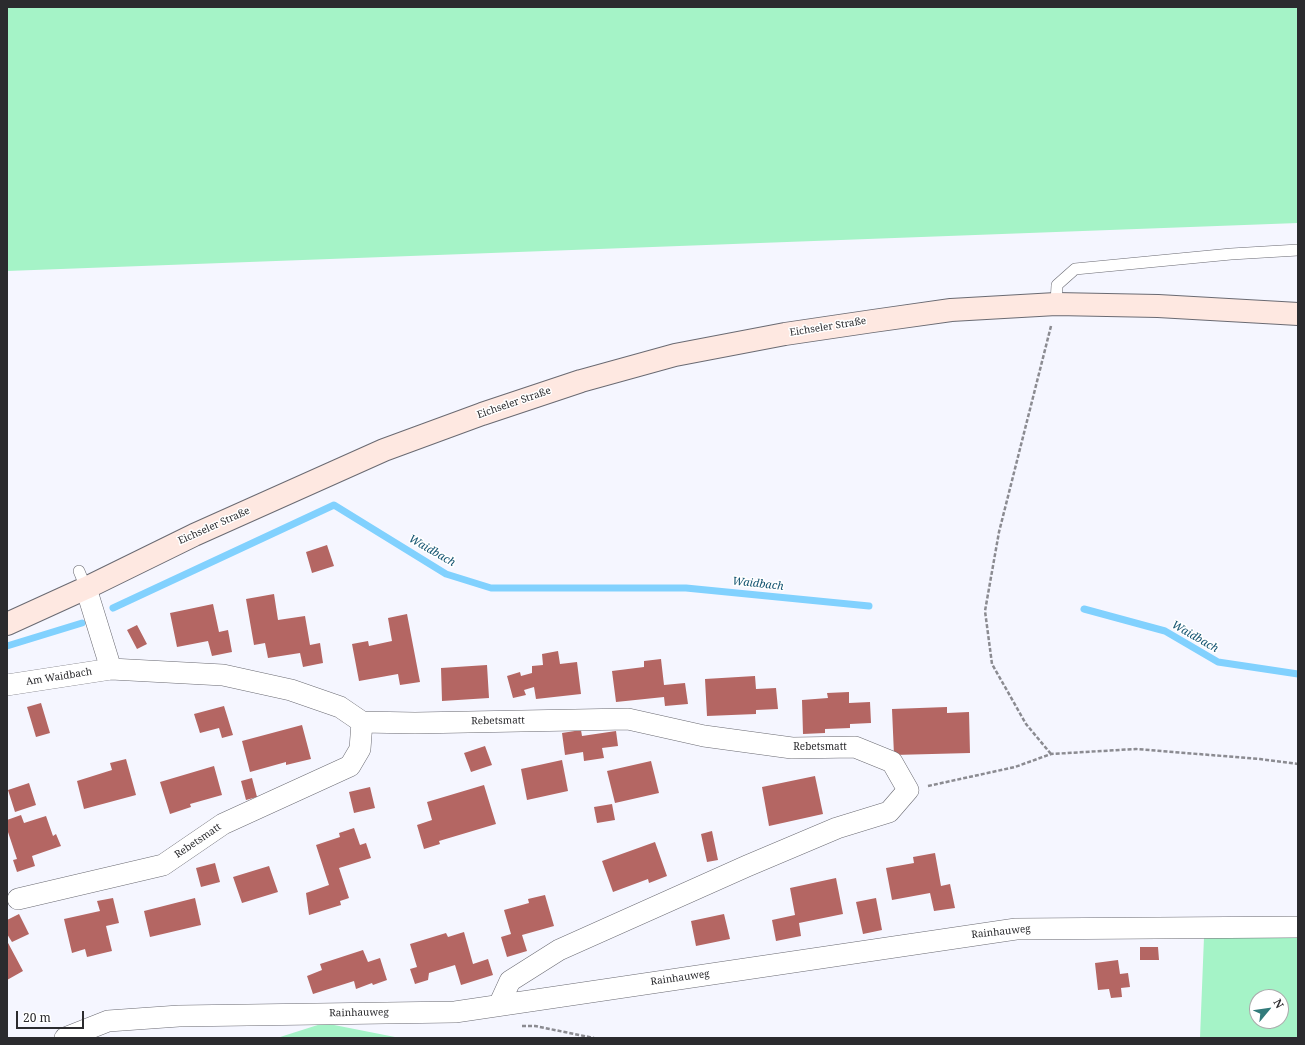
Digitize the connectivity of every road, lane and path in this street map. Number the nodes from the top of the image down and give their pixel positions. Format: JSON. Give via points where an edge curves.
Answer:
{"nodes":[{"id":1,"x":1298,"y":250,"type":"edge"},
{"id":2,"x":1056,"y":304,"type":"junction"},
{"id":3,"x":1298,"y":314,"type":"edge"},
{"id":4,"x":83,"y":579,"type":"junction"},
{"id":5,"x":7,"y":624,"type":"edge"},
{"id":6,"x":111,"y":669,"type":"junction"},
{"id":7,"x":7,"y":685,"type":"edge"},
{"id":8,"x":362,"y":722,"type":"junction"},
{"id":9,"x":1051,"y":754,"type":"junction"},
{"id":10,"x":1298,"y":764,"type":"edge"},
{"id":11,"x":908,"y":790,"type":"junction"},
{"id":12,"x":18,"y":899,"type":"dead end"},
{"id":13,"x":1298,"y":927,"type":"edge"},
{"id":14,"x":499,"y":1005,"type":"junction"},
{"id":15,"x":520,"y":1026,"type":"dead end"},
{"id":16,"x":65,"y":1038,"type":"edge"},
{"id":17,"x":594,"y":1038,"type":"edge"}],
"edges":[{"from":1,"to":2,"type":"lane","via":[[1075,269],[1058,285]]},
{"from":2,"to":3,"type":"main road","name":"Eichseler Straße","via":[[1158,306]]},
{"from":2,"to":4,"type":"main road","name":"Eichseler Straße","via":[[951,310],[792,333],[675,355],[581,381],[384,450],[194,535]]},
{"from":2,"to":9,"type":"path","via":[[1000,532],[985,611],[992,664],[1026,724]]},
{"from":4,"to":5,"type":"main road","name":"Eichseler Straße"},
{"from":4,"to":6,"type":"street"},
{"from":6,"to":7,"type":"street","name":"Am Waidbach"},
{"from":6,"to":8,"type":"street","via":[[223,675],[298,692],[340,707]]},
{"from":8,"to":11,"type":"street","name":"Rebetsmatt","via":[[628,719],[704,736],[792,748],[855,747],[892,762]]},
{"from":8,"to":12,"type":"street","name":"Rebetsmatt","via":[[360,749],[350,766],[223,824],[163,865]]},
{"from":9,"to":10,"type":"path","via":[[1136,749]]},
{"from":9,"to":11,"type":"path","via":[[1015,767]]},
{"from":11,"to":14,"type":"street","via":[[889,812],[837,828],[760,860],[559,950],[510,981]]},
{"from":13,"to":14,"type":"street","name":"Rainhauweg","via":[[1016,928]]},
{"from":14,"to":16,"type":"street","name":"Rainhauweg","via":[[455,1012],[179,1016],[124,1020],[108,1022]]},
{"from":15,"to":17,"type":"path","via":[[535,1026]]}]}
